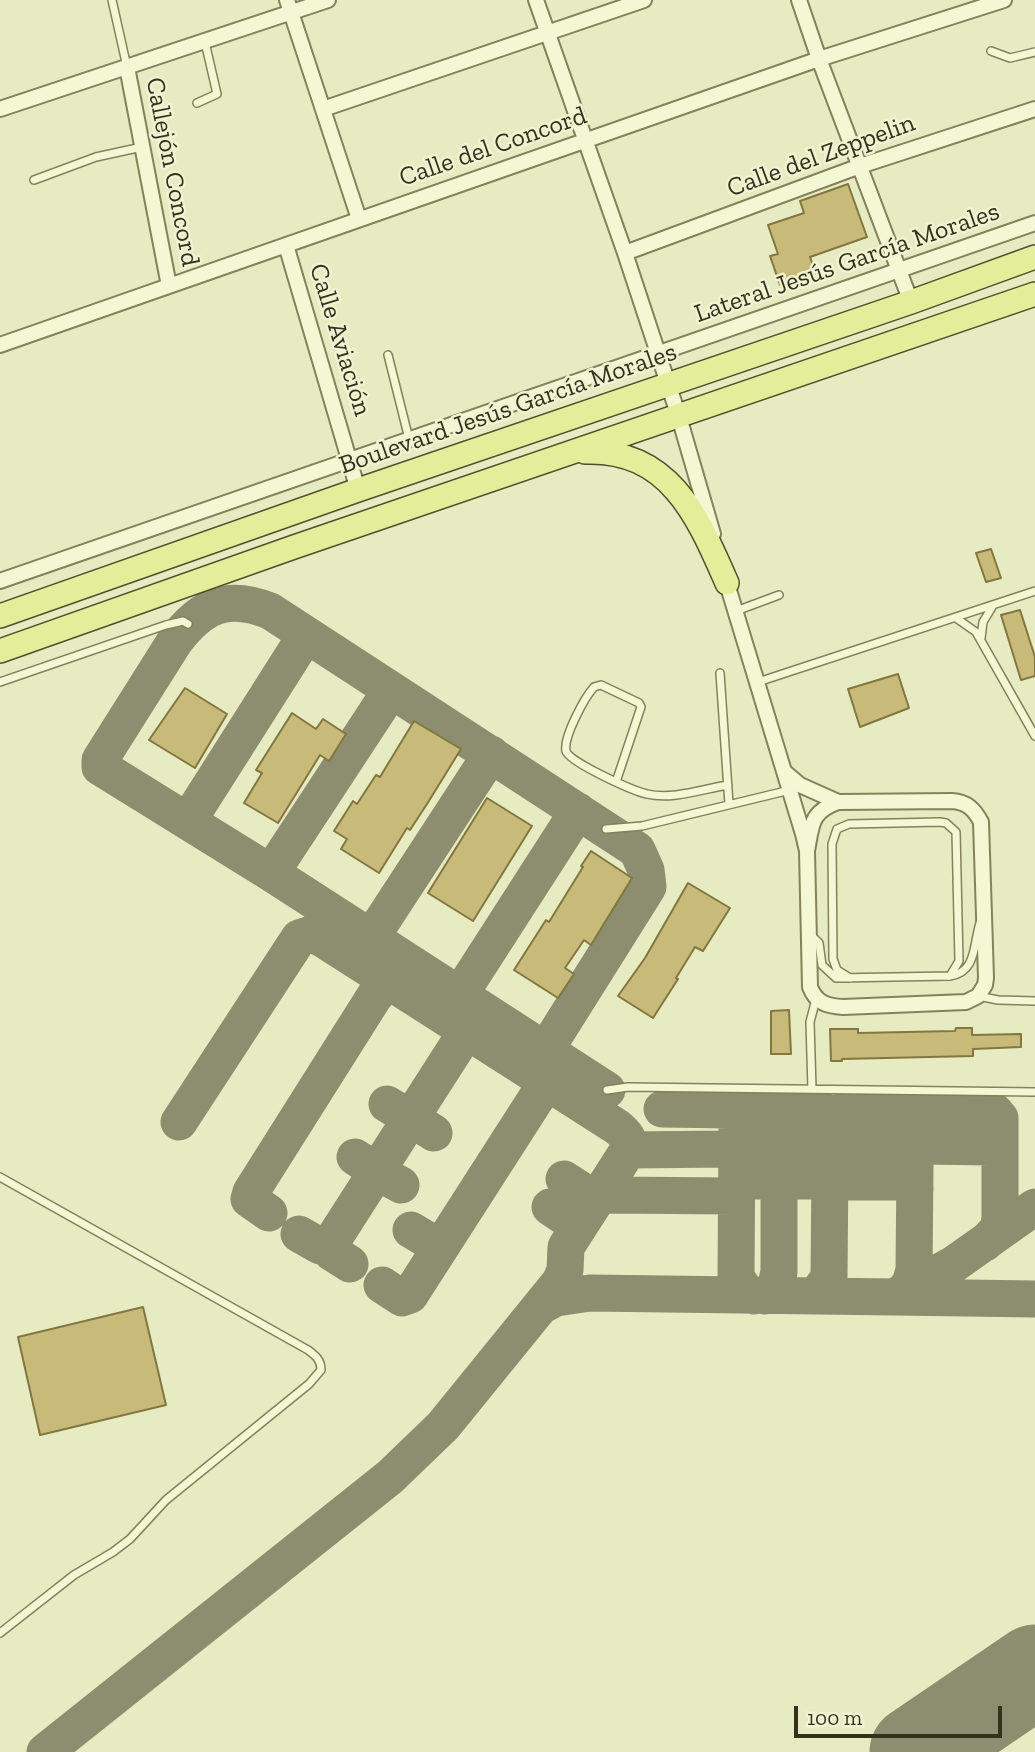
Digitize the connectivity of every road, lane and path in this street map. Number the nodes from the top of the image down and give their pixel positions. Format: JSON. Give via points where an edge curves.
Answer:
{"nodes":[{"id":1,"x":113,"y":0,"type":"edge"},
{"id":2,"x":328,"y":0,"type":"edge"},
{"id":3,"x":536,"y":0,"type":"edge"},
{"id":4,"x":644,"y":0,"type":"edge"},
{"id":5,"x":799,"y":0,"type":"edge"},
{"id":6,"x":1003,"y":0,"type":"edge"},
{"id":7,"x":289,"y":6,"type":"edge"},
{"id":8,"x":547,"y":34,"type":"junction"},
{"id":9,"x":205,"y":42,"type":"junction"},
{"id":10,"x":990,"y":51,"type":"dead end"},
{"id":11,"x":1035,"y":52,"type":"edge"},
{"id":12,"x":819,"y":59,"type":"junction"},
{"id":13,"x":127,"y":67,"type":"junction"},
{"id":14,"x":197,"y":103,"type":"dead end"},
{"id":15,"x":0,"y":109,"type":"edge"},
{"id":16,"x":323,"y":109,"type":"junction"},
{"id":17,"x":1035,"y":109,"type":"edge"},
{"id":18,"x":586,"y":142,"type":"junction"},
{"id":19,"x":142,"y":147,"type":"junction"},
{"id":20,"x":860,"y":166,"type":"junction"},
{"id":21,"x":34,"y":180,"type":"dead end"},
{"id":22,"x":359,"y":219,"type":"junction"},
{"id":23,"x":1035,"y":223,"type":"edge"},
{"id":24,"x":286,"y":245,"type":"junction"},
{"id":25,"x":625,"y":253,"type":"junction"},
{"id":26,"x":1035,"y":257,"type":"edge"},
{"id":27,"x":900,"y":271,"type":"junction"},
{"id":28,"x":169,"y":286,"type":"junction"},
{"id":29,"x":1035,"y":294,"type":"edge"},
{"id":30,"x":911,"y":302,"type":"junction"},
{"id":31,"x":0,"y":345,"type":"edge"},
{"id":32,"x":388,"y":355,"type":"dead end"},
{"id":33,"x":658,"y":355,"type":"junction"},
{"id":34,"x":667,"y":385,"type":"junction"},
{"id":35,"x":679,"y":417,"type":"junction"},
{"id":36,"x":409,"y":439,"type":"junction"},
{"id":37,"x":558,"y":457,"type":"junction"},
{"id":38,"x":349,"y":459,"type":"junction"},
{"id":39,"x":358,"y":490,"type":"junction"},
{"id":40,"x":294,"y":547,"type":"junction"},
{"id":41,"x":0,"y":581,"type":"edge"},
{"id":42,"x":727,"y":583,"type":"junction"},
{"id":43,"x":1035,"y":592,"type":"edge"},
{"id":44,"x":779,"y":595,"type":"dead end"},
{"id":45,"x":992,"y":607,"type":"junction"},
{"id":46,"x":736,"y":611,"type":"junction"},
{"id":47,"x":0,"y":615,"type":"edge"},
{"id":48,"x":955,"y":618,"type":"junction"},
{"id":49,"x":188,"y":624,"type":"dead end"},
{"id":50,"x":981,"y":640,"type":"junction"},
{"id":51,"x":0,"y":651,"type":"edge"},
{"id":52,"x":720,"y":673,"type":"dead end"},
{"id":53,"x":0,"y":682,"type":"edge"},
{"id":54,"x":758,"y":682,"type":"junction"},
{"id":55,"x":1035,"y":736,"type":"edge"},
{"id":56,"x":616,"y":782,"type":"junction"},
{"id":57,"x":728,"y":785,"type":"junction"},
{"id":58,"x":795,"y":788,"type":"junction"},
{"id":59,"x":838,"y":802,"type":"junction"},
{"id":60,"x":729,"y":804,"type":"junction"},
{"id":61,"x":606,"y":829,"type":"dead end"},
{"id":62,"x":807,"y":851,"type":"junction"},
{"id":63,"x":984,"y":907,"type":"junction"},
{"id":64,"x":809,"y":932,"type":"junction"},
{"id":65,"x":950,"y":976,"type":"junction"},
{"id":66,"x":850,"y":978,"type":"junction"},
{"id":67,"x":978,"y":996,"type":"junction"},
{"id":68,"x":816,"y":999,"type":"junction"},
{"id":69,"x":1035,"y":1001,"type":"edge"},
{"id":70,"x":812,"y":1089,"type":"junction"},
{"id":71,"x":607,"y":1090,"type":"dead end"},
{"id":72,"x":1035,"y":1092,"type":"edge"},
{"id":73,"x":0,"y":1177,"type":"edge"},
{"id":74,"x":0,"y":1633,"type":"edge"}],
"edges":[{"from":1,"to":13,"type":"lane"},
{"from":2,"to":7,"type":"street"},
{"from":3,"to":8,"type":"street"},
{"from":4,"to":8,"type":"street"},
{"from":5,"to":12,"type":"street"},
{"from":6,"to":12,"type":"street","name":"Calle del Concord"},
{"from":7,"to":9,"type":"street"},
{"from":7,"to":16,"type":"street"},
{"from":8,"to":16,"type":"street"},
{"from":8,"to":18,"type":"street"},
{"from":9,"to":13,"type":"street"},
{"from":9,"to":14,"type":"lane","via":[[217,94]]},
{"from":10,"to":11,"type":"lane","via":[[1010,58]]},
{"from":12,"to":18,"type":"street","name":"Calle del Concord"},
{"from":12,"to":20,"type":"street"},
{"from":13,"to":15,"type":"street"},
{"from":13,"to":19,"type":"street","name":"Callejón Concord"},
{"from":16,"to":22,"type":"street"},
{"from":17,"to":20,"type":"street","name":"Calle del Zeppelin"},
{"from":18,"to":22,"type":"street","name":"Calle del Concord"},
{"from":18,"to":25,"type":"street"},
{"from":19,"to":21,"type":"lane","via":[[96,157]]},
{"from":19,"to":28,"type":"street","name":"Callejón Concord"},
{"from":20,"to":25,"type":"street","name":"Calle del Zeppelin"},
{"from":20,"to":27,"type":"street"},
{"from":22,"to":24,"type":"street","name":"Calle del Concord"},
{"from":23,"to":27,"type":"street","name":"Lateral Jesús García Morales"},
{"from":24,"to":28,"type":"street","name":"Calle del Concord"},
{"from":24,"to":38,"type":"street","name":"Calle Aviación"},
{"from":25,"to":33,"type":"street"},
{"from":26,"to":30,"type":"main road","name":"Boulevard Jesús García Morales"},
{"from":27,"to":30,"type":"street"},
{"from":27,"to":33,"type":"street","name":"Lateral Jesús García Morales"},
{"from":28,"to":31,"type":"street","name":"Calle del Concord"},
{"from":29,"to":35,"type":"main road"},
{"from":30,"to":34,"type":"main road","name":"Boulevard Jesús García Morales"},
{"from":32,"to":36,"type":"lane"},
{"from":33,"to":34,"type":"street"},
{"from":33,"to":36,"type":"street","name":"Lateral Jesús García Morales"},
{"from":34,"to":35,"type":"street"},
{"from":34,"to":39,"type":"main road","name":"Boulevard Jesús García Morales"},
{"from":35,"to":37,"type":"main road"},
{"from":35,"to":42,"type":"street"},
{"from":36,"to":38,"type":"street","name":"Lateral Jesús García Morales"},
{"from":37,"to":40,"type":"main road"},
{"from":37,"to":42,"type":"main road","via":[[609,453],[643,464],[664,477],[703,528]]},
{"from":38,"to":39,"type":"street","name":"Calle Aviación"},
{"from":38,"to":41,"type":"street","name":"Lateral Jesús García Morales"},
{"from":39,"to":40,"type":"main road","via":[[360,506],[356,511]]},
{"from":39,"to":47,"type":"main road","name":"Boulevard Jesús García Morales"},
{"from":40,"to":51,"type":"main road"},
{"from":42,"to":46,"type":"street"},
{"from":43,"to":45,"type":"lane"},
{"from":44,"to":46,"type":"lane"},
{"from":45,"to":48,"type":"lane"},
{"from":45,"to":50,"type":"lane","via":[[983,621]]},
{"from":46,"to":54,"type":"street"},
{"from":48,"to":50,"type":"lane","via":[[970,626]]},
{"from":48,"to":54,"type":"lane"},
{"from":49,"to":53,"type":"lane","via":[[166,625]]},
{"from":50,"to":55,"type":"lane"},
{"from":52,"to":57,"type":"lane"},
{"from":54,"to":58,"type":"street","via":[[785,772]]},
{"from":56,"to":56,"type":"lane","via":[[570,759],[566,750],[573,725],[594,687],[601,685],[641,706]]},
{"from":56,"to":57,"type":"lane","via":[[660,795]]},
{"from":57,"to":60,"type":"lane"},
{"from":58,"to":59,"type":"street"},
{"from":58,"to":60,"type":"lane"},
{"from":58,"to":62,"type":"street"},
{"from":59,"to":62,"type":"street","via":[[815,815]]},
{"from":59,"to":63,"type":"street","via":[[967,804],[981,822]]},
{"from":60,"to":61,"type":"lane","via":[[642,826]]},
{"from":62,"to":64,"type":"street"},
{"from":63,"to":65,"type":"lane","via":[[969,967]]},
{"from":63,"to":67,"type":"street","via":[[986,978]]},
{"from":64,"to":66,"type":"lane","via":[[819,943],[826,970],[836,978]]},
{"from":64,"to":68,"type":"street","via":[[810,987]]},
{"from":65,"to":66,"type":"lane"},
{"from":65,"to":66,"type":"lane","via":[[959,961],[956,832],[940,822],[855,823],[837,828],[832,844],[833,959],[837,970]]},
{"from":67,"to":68,"type":"street","via":[[966,1002],[843,1007]]},
{"from":67,"to":69,"type":"lane"},
{"from":68,"to":70,"type":"lane","via":[[810,1022]]},
{"from":70,"to":71,"type":"lane"},
{"from":70,"to":72,"type":"lane"},
{"from":73,"to":74,"type":"lane","via":[[309,1350],[321,1363],[321,1370],[166,1500],[130,1539],[74,1575]]}]}
